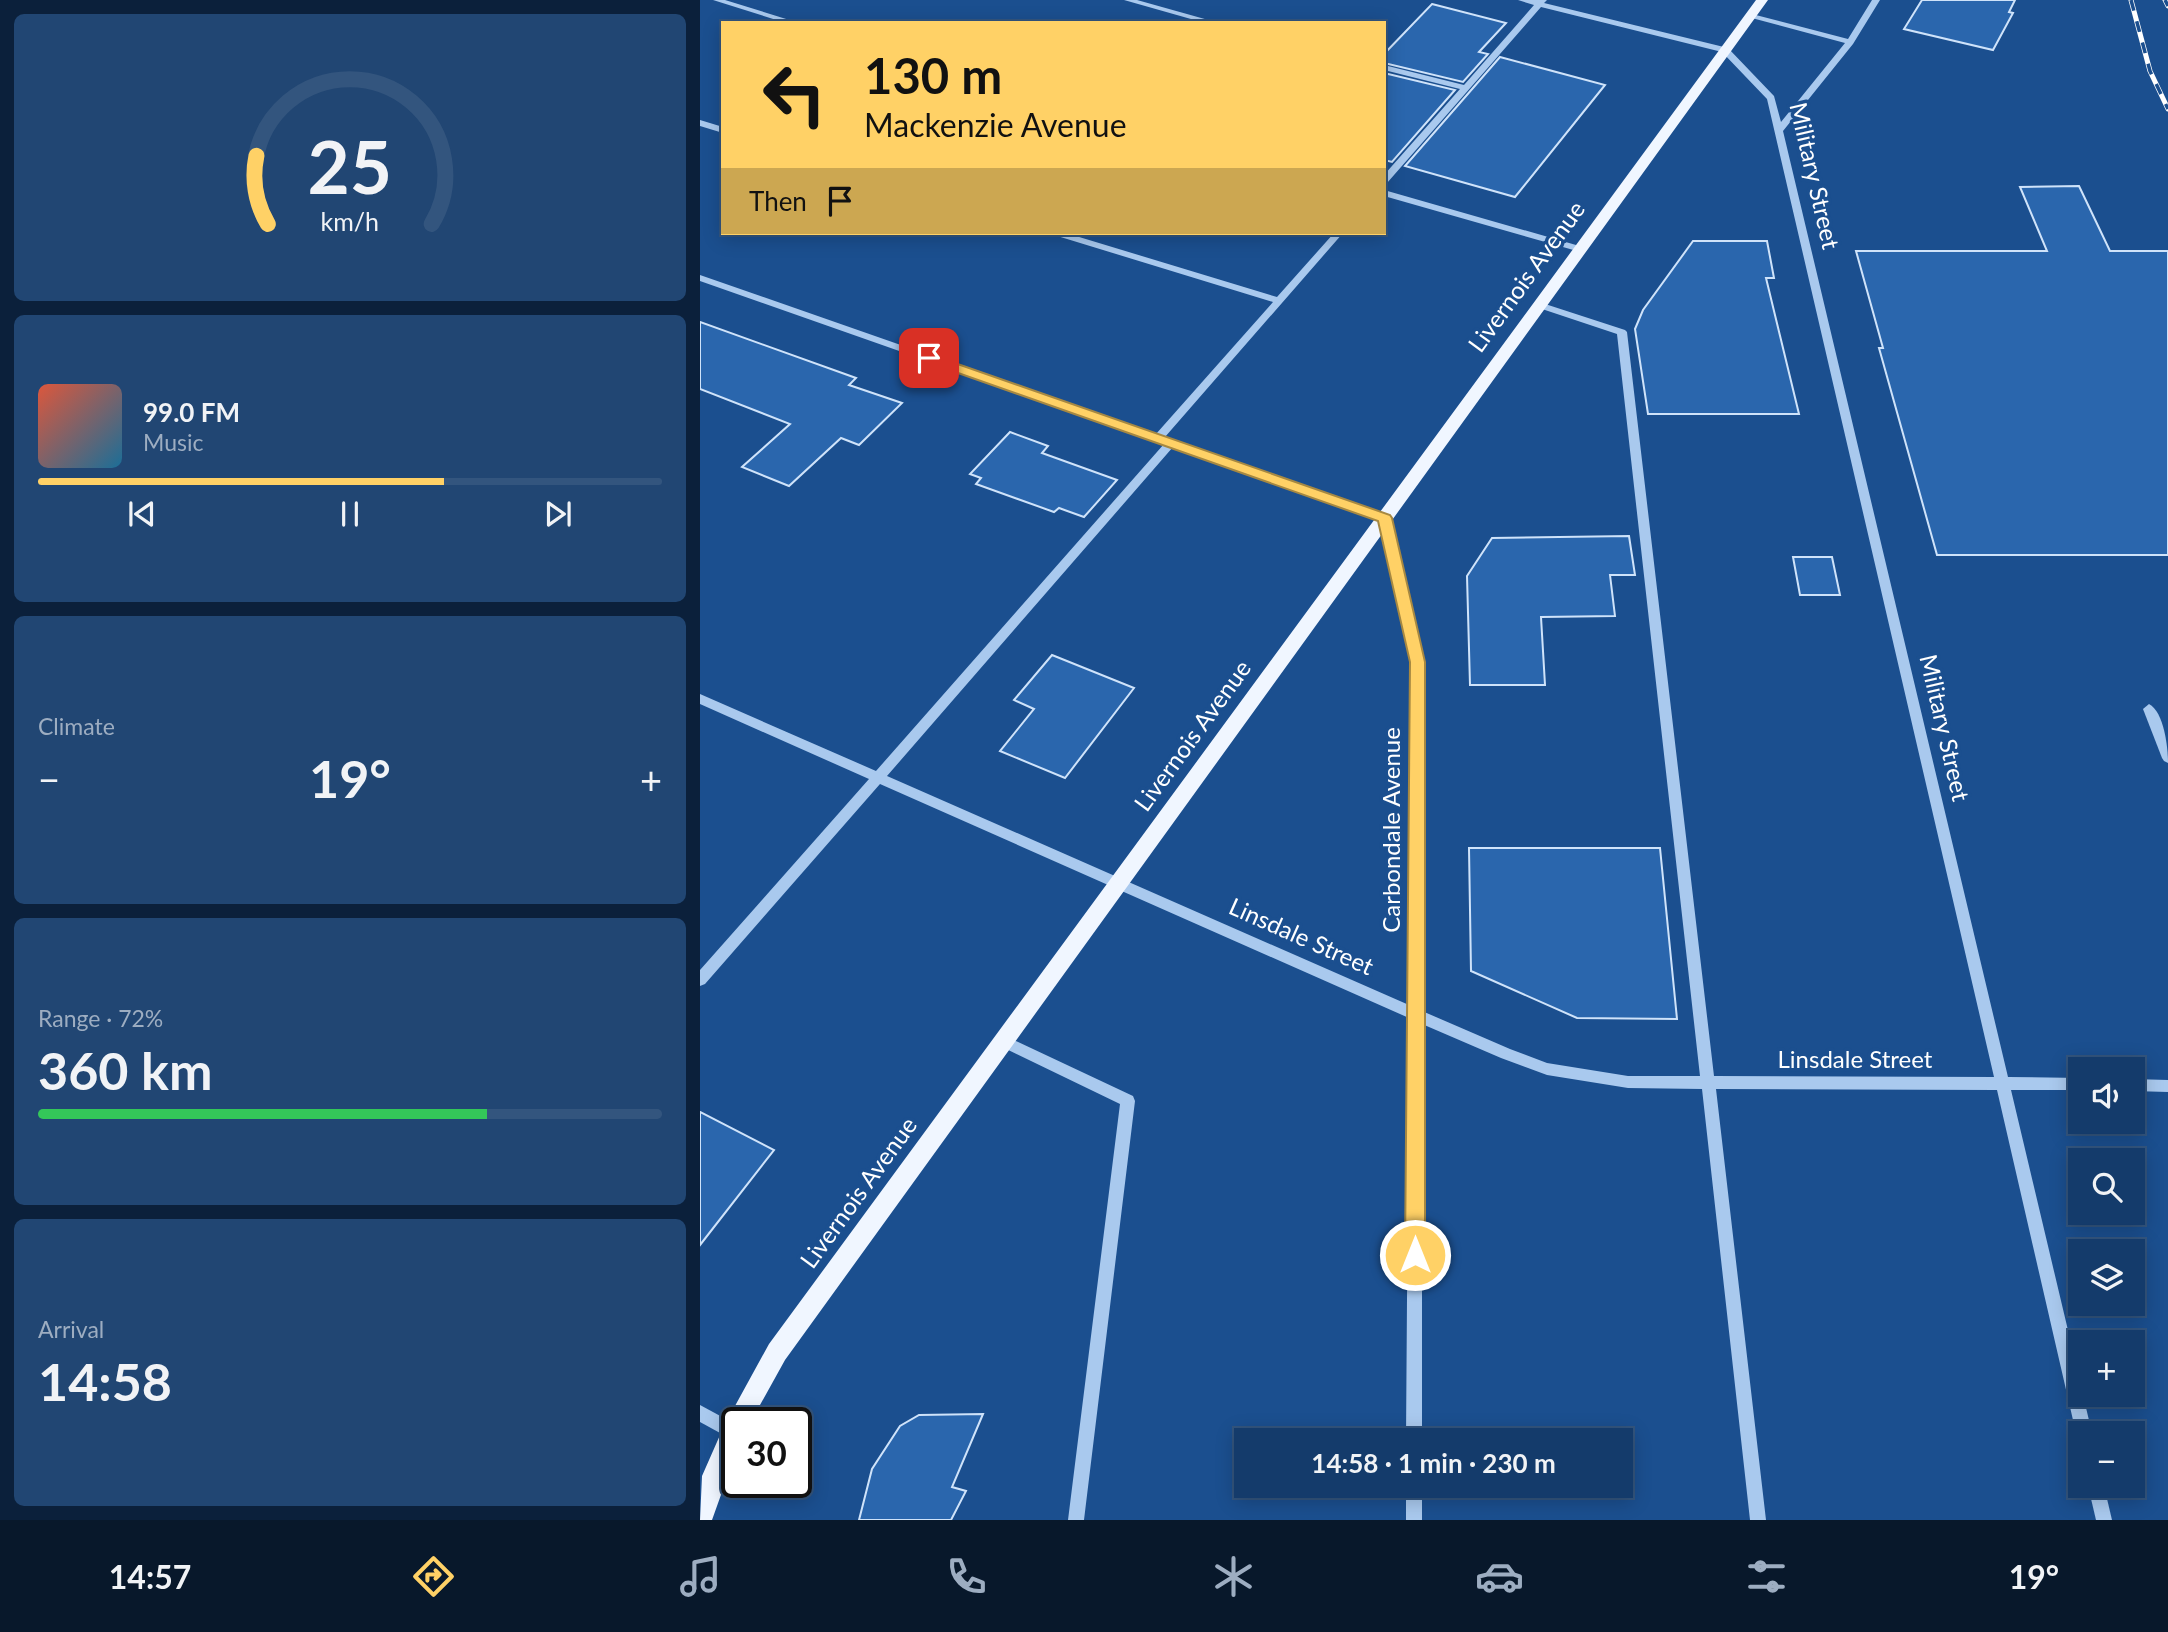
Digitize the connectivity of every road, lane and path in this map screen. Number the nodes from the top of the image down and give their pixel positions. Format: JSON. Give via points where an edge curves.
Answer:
{"nodes":[{"id":1,"x":717,"y":0,"type":"edge"},
{"id":2,"x":1128,"y":0,"type":"edge"},
{"id":3,"x":1522,"y":0,"type":"edge"},
{"id":4,"x":1762,"y":0,"type":"edge"},
{"id":5,"x":1876,"y":0,"type":"edge"},
{"id":6,"x":1541,"y":2,"type":"edge"},
{"id":7,"x":1751,"y":15,"type":"junction"},
{"id":8,"x":788,"y":21,"type":"edge"},
{"id":9,"x":1207,"y":21,"type":"edge"},
{"id":10,"x":1850,"y":43,"type":"junction"},
{"id":11,"x":1725,"y":50,"type":"junction"},
{"id":12,"x":1386,"y":68,"type":"edge"},
{"id":13,"x":1466,"y":88,"type":"junction"},
{"id":14,"x":700,"y":123,"type":"edge"},
{"id":15,"x":721,"y":129,"type":"edge"},
{"id":16,"x":1779,"y":130,"type":"junction"},
{"id":17,"x":1386,"y":179,"type":"edge"},
{"id":18,"x":1386,"y":194,"type":"edge"},
{"id":19,"x":1064,"y":235,"type":"edge"},
{"id":20,"x":1337,"y":235,"type":"edge"},
{"id":21,"x":1580,"y":249,"type":"junction"},
{"id":22,"x":700,"y":278,"type":"edge"},
{"id":23,"x":1279,"y":301,"type":"junction"},
{"id":24,"x":1539,"y":305,"type":"junction"},
{"id":25,"x":1158,"y":438,"type":"junction"},
{"id":26,"x":1171,"y":443,"type":"junction"},
{"id":27,"x":1385,"y":518,"type":"junction"},
{"id":28,"x":700,"y":699,"type":"edge"},
{"id":29,"x":2149,"y":709,"type":"dead end"},
{"id":30,"x":2168,"y":758,"type":"edge"},
{"id":31,"x":878,"y":777,"type":"junction"},
{"id":32,"x":1119,"y":883,"type":"junction"},
{"id":33,"x":700,"y":980,"type":"edge"},
{"id":34,"x":1416,"y":1012,"type":"junction"},
{"id":35,"x":1003,"y":1041,"type":"junction"},
{"id":36,"x":1708,"y":1082,"type":"junction"},
{"id":37,"x":2002,"y":1083,"type":"junction"},
{"id":38,"x":2068,"y":1084,"type":"edge"},
{"id":39,"x":2145,"y":1085,"type":"edge"},
{"id":40,"x":2168,"y":1086,"type":"edge"},
{"id":41,"x":745,"y":1407,"type":"edge"},
{"id":42,"x":700,"y":1413,"type":"edge"},
{"id":43,"x":2081,"y":1421,"type":"edge"},
{"id":44,"x":721,"y":1425,"type":"edge"},
{"id":45,"x":1414,"y":1428,"type":"edge"},
{"id":46,"x":721,"y":1456,"type":"edge"},
{"id":47,"x":1414,"y":1498,"type":"edge"},
{"id":48,"x":2099,"y":1498,"type":"edge"},
{"id":49,"x":700,"y":1520,"type":"edge"},
{"id":50,"x":1076,"y":1520,"type":"edge"},
{"id":51,"x":1414,"y":1520,"type":"edge"},
{"id":52,"x":1758,"y":1520,"type":"edge"},
{"id":53,"x":2104,"y":1520,"type":"edge"}],
"edges":[{"from":1,"to":8,"type":"street"},
{"from":2,"to":9,"type":"street"},
{"from":3,"to":6,"type":"street"},
{"from":4,"to":7,"type":"main road","name":"Livernois Avenue"},
{"from":5,"to":10,"type":"street"},
{"from":6,"to":11,"type":"street"},
{"from":6,"to":13,"type":"street"},
{"from":7,"to":10,"type":"street"},
{"from":7,"to":11,"type":"main road","name":"Livernois Avenue"},
{"from":10,"to":16,"type":"street"},
{"from":11,"to":16,"type":"street","name":"Military Street","via":[[1771,98]]},
{"from":11,"to":21,"type":"main road","name":"Livernois Avenue"},
{"from":12,"to":13,"type":"street"},
{"from":13,"to":17,"type":"street"},
{"from":14,"to":15,"type":"street"},
{"from":16,"to":37,"type":"street","name":"Military Street"},
{"from":18,"to":21,"type":"street"},
{"from":19,"to":23,"type":"street"},
{"from":20,"to":23,"type":"street"},
{"from":21,"to":24,"type":"main road","name":"Livernois Avenue"},
{"from":22,"to":25,"type":"street"},
{"from":23,"to":25,"type":"street"},
{"from":24,"to":27,"type":"main road","name":"Livernois Avenue"},
{"from":24,"to":36,"type":"street","via":[[1622,332]]},
{"from":25,"to":26,"type":"street"},
{"from":26,"to":27,"type":"street"},
{"from":26,"to":31,"type":"street"},
{"from":27,"to":32,"type":"main road","name":"Livernois Avenue"},
{"from":27,"to":34,"type":"street","name":"Carbondale Avenue","via":[[1417,662]]},
{"from":28,"to":31,"type":"street","name":"Linsdale Street"},
{"from":29,"to":30,"type":"street"},
{"from":31,"to":32,"type":"street","name":"Linsdale Street"},
{"from":31,"to":33,"type":"street"},
{"from":32,"to":34,"type":"street","name":"Linsdale Street"},
{"from":32,"to":35,"type":"main road","name":"Livernois Avenue"},
{"from":34,"to":36,"type":"street","name":"Linsdale Street","via":[[1547,1069],[1628,1082]]},
{"from":34,"to":45,"type":"street","name":"Carbondale Avenue"},
{"from":35,"to":41,"type":"main road","name":"Livernois Avenue","via":[[777,1352]]},
{"from":35,"to":50,"type":"street","via":[[1128,1101]]},
{"from":36,"to":37,"type":"street","name":"Linsdale Street"},
{"from":36,"to":52,"type":"street"},
{"from":37,"to":38,"type":"street","name":"Linsdale Street"},
{"from":37,"to":43,"type":"street","name":"Military Street"},
{"from":39,"to":40,"type":"street"},
{"from":42,"to":44,"type":"street"},
{"from":46,"to":49,"type":"main road","name":"Livernois Avenue"},
{"from":47,"to":51,"type":"street"},
{"from":48,"to":53,"type":"street"}]}
